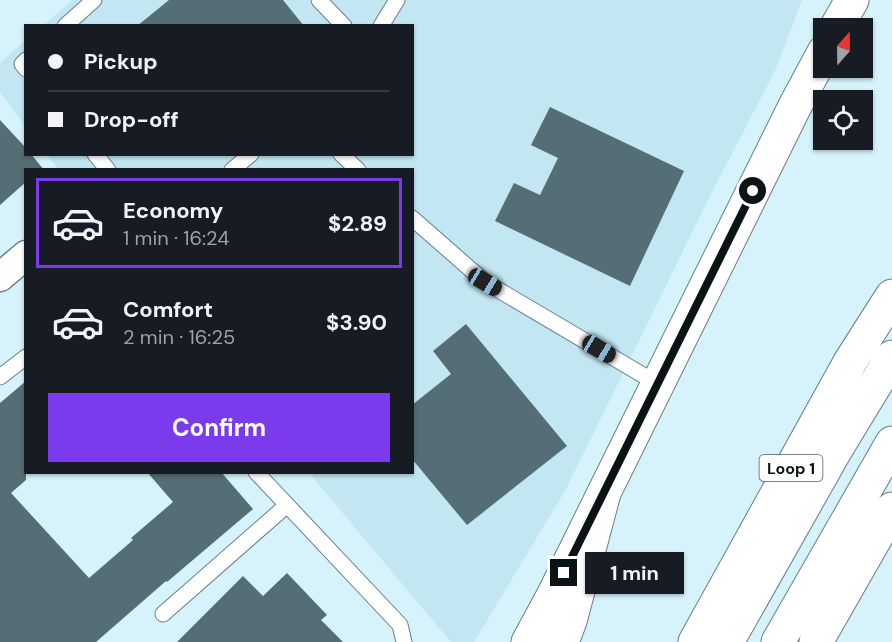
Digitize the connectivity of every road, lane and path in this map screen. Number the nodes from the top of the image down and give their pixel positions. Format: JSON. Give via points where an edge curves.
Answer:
{"nodes":[{"id":1,"x":94,"y":0,"type":"edge"},
{"id":2,"x":320,"y":0,"type":"edge"},
{"id":3,"x":397,"y":0,"type":"edge"},
{"id":4,"x":830,"y":0,"type":"edge"},
{"id":5,"x":852,"y":0,"type":"edge"},
{"id":6,"x":827,"y":18,"type":"edge"},
{"id":7,"x":842,"y":18,"type":"edge"},
{"id":8,"x":67,"y":24,"type":"edge"},
{"id":9,"x":342,"y":24,"type":"edge"},
{"id":10,"x":382,"y":24,"type":"edge"},
{"id":11,"x":813,"y":65,"type":"edge"},
{"id":12,"x":97,"y":156,"type":"edge"},
{"id":13,"x":249,"y":156,"type":"edge"},
{"id":14,"x":343,"y":156,"type":"edge"},
{"id":15,"x":106,"y":168,"type":"edge"},
{"id":16,"x":234,"y":168,"type":"edge"},
{"id":17,"x":356,"y":168,"type":"edge"},
{"id":18,"x":414,"y":220,"type":"edge"},
{"id":19,"x":24,"y":257,"type":"edge"},
{"id":20,"x":0,"y":277,"type":"edge"},
{"id":21,"x":892,"y":296,"type":"edge"},
{"id":22,"x":892,"y":357,"type":"edge"},
{"id":23,"x":24,"y":359,"type":"edge"},
{"id":24,"x":0,"y":377,"type":"edge"},
{"id":25,"x":658,"y":384,"type":"junction"},
{"id":26,"x":892,"y":444,"type":"edge"},
{"id":27,"x":258,"y":474,"type":"edge"},
{"id":28,"x":604,"y":493,"type":"junction"},
{"id":29,"x":286,"y":506,"type":"junction"},
{"id":30,"x":892,"y":509,"type":"edge"},
{"id":31,"x":163,"y":614,"type":"dead end"},
{"id":32,"x":404,"y":642,"type":"edge"},
{"id":33,"x":528,"y":642,"type":"edge"},
{"id":34,"x":562,"y":642,"type":"edge"},
{"id":35,"x":694,"y":642,"type":"edge"},
{"id":36,"x":727,"y":642,"type":"edge"},
{"id":37,"x":778,"y":642,"type":"edge"},
{"id":38,"x":816,"y":642,"type":"edge"}],
"edges":[{"from":1,"to":8,"type":"lane"},
{"from":2,"to":9,"type":"lane"},
{"from":3,"to":10,"type":"lane"},
{"from":4,"to":6,"type":"main road"},
{"from":5,"to":7,"type":"main road"},
{"from":11,"to":25,"type":"main road"},
{"from":12,"to":15,"type":"lane"},
{"from":13,"to":16,"type":"lane"},
{"from":14,"to":17,"type":"lane"},
{"from":18,"to":25,"type":"lane","via":[[485,282]]},
{"from":19,"to":20,"type":"street"},
{"from":21,"to":35,"type":"main road","number":"Loop 1","via":[[850,362]]},
{"from":22,"to":36,"type":"main road"},
{"from":23,"to":24,"type":"lane"},
{"from":25,"to":28,"type":"main road"},
{"from":26,"to":37,"type":"main road"},
{"from":27,"to":29,"type":"lane"},
{"from":28,"to":33,"type":"main road"},
{"from":28,"to":34,"type":"main road"},
{"from":29,"to":31,"type":"lane"},
{"from":29,"to":32,"type":"lane","via":[[400,625]]},
{"from":30,"to":38,"type":"main road"}]}
